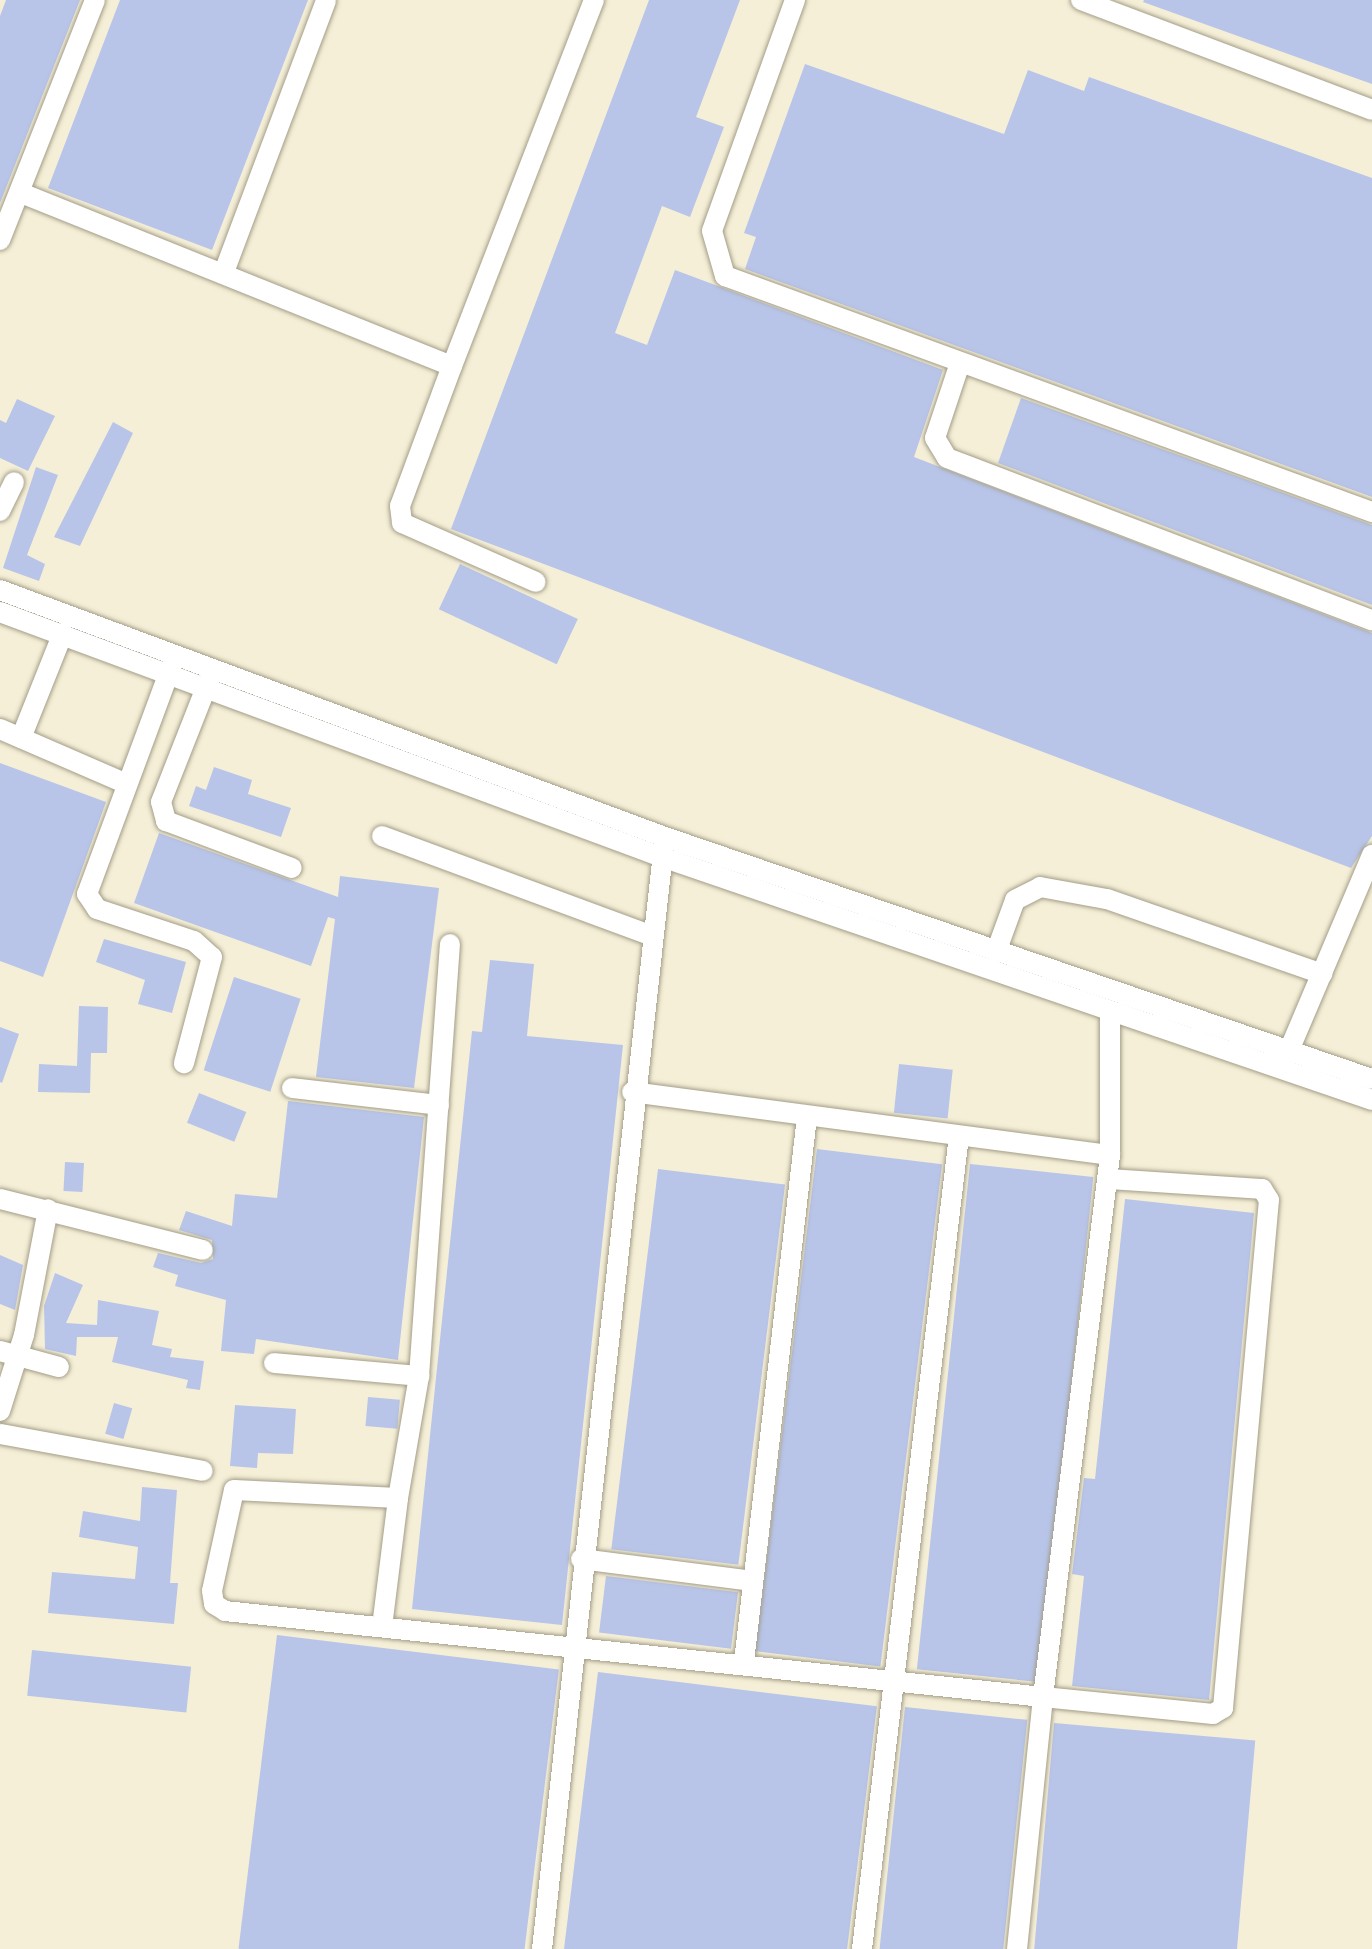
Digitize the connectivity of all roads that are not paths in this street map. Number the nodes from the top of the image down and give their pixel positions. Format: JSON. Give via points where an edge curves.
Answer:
{"nodes":[{"id":1,"x":95,"y":0,"type":"edge"},
{"id":2,"x":326,"y":0,"type":"edge"},
{"id":3,"x":594,"y":0,"type":"edge"},
{"id":4,"x":794,"y":0,"type":"edge"},
{"id":5,"x":1081,"y":0,"type":"edge"},
{"id":6,"x":1372,"y":110,"type":"edge"},
{"id":7,"x":21,"y":193,"type":"junction"},
{"id":8,"x":0,"y":240,"type":"edge"},
{"id":9,"x":224,"y":272,"type":"junction"},
{"id":10,"x":960,"y":363,"type":"junction"},
{"id":11,"x":452,"y":366,"type":"junction"},
{"id":12,"x":14,"y":482,"type":"dead end"},
{"id":13,"x":0,"y":511,"type":"edge"},
{"id":14,"x":1372,"y":512,"type":"edge"},
{"id":15,"x":536,"y":582,"type":"dead end"},
{"id":16,"x":0,"y":590,"type":"edge"},
{"id":17,"x":0,"y":612,"type":"edge"},
{"id":18,"x":1372,"y":620,"type":"edge"},
{"id":19,"x":62,"y":633,"type":"junction"},
{"id":20,"x":171,"y":666,"type":"junction"},
{"id":21,"x":210,"y":678,"type":"junction"},
{"id":22,"x":0,"y":729,"type":"edge"},
{"id":23,"x":21,"y":738,"type":"junction"},
{"id":24,"x":127,"y":784,"type":"junction"},
{"id":25,"x":382,"y":836,"type":"dead end"},
{"id":26,"x":664,"y":847,"type":"junction"},
{"id":27,"x":1370,"y":864,"type":"edge"},
{"id":28,"x":292,"y":868,"type":"dead end"},
{"id":29,"x":650,"y":935,"type":"junction"},
{"id":30,"x":450,"y":944,"type":"dead end"},
{"id":31,"x":996,"y":952,"type":"junction"},
{"id":32,"x":1322,"y":974,"type":"junction"},
{"id":33,"x":1110,"y":1012,"type":"junction"},
{"id":34,"x":1286,"y":1060,"type":"junction"},
{"id":35,"x":184,"y":1063,"type":"dead end"},
{"id":36,"x":1372,"y":1079,"type":"edge"},
{"id":37,"x":292,"y":1088,"type":"dead end"},
{"id":38,"x":632,"y":1092,"type":"junction"},
{"id":39,"x":1372,"y":1100,"type":"edge"},
{"id":40,"x":438,"y":1104,"type":"junction"},
{"id":41,"x":806,"y":1118,"type":"junction"},
{"id":42,"x":959,"y":1136,"type":"junction"},
{"id":43,"x":1110,"y":1156,"type":"junction"},
{"id":44,"x":1107,"y":1178,"type":"junction"},
{"id":45,"x":0,"y":1199,"type":"edge"},
{"id":46,"x":48,"y":1209,"type":"junction"},
{"id":47,"x":203,"y":1250,"type":"dead end"},
{"id":48,"x":9,"y":1354,"type":"edge"},
{"id":49,"x":274,"y":1363,"type":"dead end"},
{"id":50,"x":59,"y":1367,"type":"dead end"},
{"id":51,"x":419,"y":1376,"type":"junction"},
{"id":52,"x":0,"y":1411,"type":"edge"},
{"id":53,"x":0,"y":1434,"type":"edge"},
{"id":54,"x":203,"y":1472,"type":"dead end"},
{"id":55,"x":398,"y":1498,"type":"junction"},
{"id":56,"x":581,"y":1559,"type":"junction"},
{"id":57,"x":753,"y":1581,"type":"junction"},
{"id":58,"x":382,"y":1627,"type":"junction"},
{"id":59,"x":572,"y":1643,"type":"junction"},
{"id":60,"x":744,"y":1662,"type":"junction"},
{"id":61,"x":893,"y":1678,"type":"junction"},
{"id":62,"x":1043,"y":1697,"type":"junction"},
{"id":63,"x":542,"y":1949,"type":"edge"},
{"id":64,"x":862,"y":1949,"type":"edge"},
{"id":65,"x":1017,"y":1949,"type":"edge"}],
"edges":[{"from":1,"to":7,"type":"street"},
{"from":2,"to":9,"type":"street"},
{"from":3,"to":11,"type":"street"},
{"from":4,"to":10,"type":"street","via":[[712,231],[716,260],[726,276]]},
{"from":5,"to":6,"type":"street"},
{"from":7,"to":8,"type":"street"},
{"from":7,"to":9,"type":"street"},
{"from":9,"to":11,"type":"street"},
{"from":10,"to":14,"type":"street"},
{"from":10,"to":18,"type":"street","via":[[936,438],[947,458]]},
{"from":11,"to":15,"type":"street","via":[[400,506],[402,524]]},
{"from":12,"to":13,"type":"street"},
{"from":16,"to":20,"type":"street"},
{"from":17,"to":19,"type":"street"},
{"from":19,"to":20,"type":"street"},
{"from":19,"to":23,"type":"street"},
{"from":20,"to":21,"type":"street"},
{"from":20,"to":24,"type":"street"},
{"from":21,"to":26,"type":"street"},
{"from":21,"to":28,"type":"street","via":[[161,802],[166,821]]},
{"from":22,"to":23,"type":"street"},
{"from":23,"to":24,"type":"street"},
{"from":24,"to":35,"type":"street","via":[[86,894],[97,909],[194,941],[212,956]]},
{"from":25,"to":29,"type":"street"},
{"from":26,"to":29,"type":"street"},
{"from":26,"to":31,"type":"street"},
{"from":26,"to":33,"type":"street"},
{"from":27,"to":32,"type":"street"},
{"from":29,"to":38,"type":"street"},
{"from":30,"to":40,"type":"street"},
{"from":31,"to":32,"type":"street","via":[[1015,900],[1040,887],[1107,899]]},
{"from":31,"to":34,"type":"street"},
{"from":32,"to":34,"type":"street"},
{"from":33,"to":34,"type":"street"},
{"from":33,"to":43,"type":"street"},
{"from":34,"to":36,"type":"street"},
{"from":34,"to":39,"type":"street"},
{"from":37,"to":40,"type":"street"},
{"from":38,"to":41,"type":"street"},
{"from":38,"to":56,"type":"street"},
{"from":40,"to":51,"type":"street"},
{"from":41,"to":42,"type":"street"},
{"from":41,"to":57,"type":"street"},
{"from":42,"to":43,"type":"street"},
{"from":42,"to":61,"type":"street"},
{"from":43,"to":44,"type":"street"},
{"from":44,"to":62,"type":"street"},
{"from":44,"to":62,"type":"street","via":[[1262,1189],[1269,1200],[1223,1708],[1213,1714]]},
{"from":45,"to":46,"type":"street"},
{"from":46,"to":47,"type":"street"},
{"from":46,"to":48,"type":"street"},
{"from":48,"to":50,"type":"street"},
{"from":48,"to":52,"type":"street"},
{"from":49,"to":51,"type":"street"},
{"from":51,"to":55,"type":"street"},
{"from":53,"to":54,"type":"street"},
{"from":55,"to":58,"type":"street"},
{"from":55,"to":58,"type":"street","via":[[234,1490],[212,1591],[214,1604],[225,1611]]},
{"from":56,"to":57,"type":"street"},
{"from":56,"to":59,"type":"street"},
{"from":57,"to":60,"type":"street"},
{"from":58,"to":59,"type":"street"},
{"from":59,"to":60,"type":"street"},
{"from":59,"to":63,"type":"street"},
{"from":60,"to":61,"type":"street"},
{"from":61,"to":62,"type":"street"},
{"from":61,"to":64,"type":"street"},
{"from":62,"to":65,"type":"street"}]}
